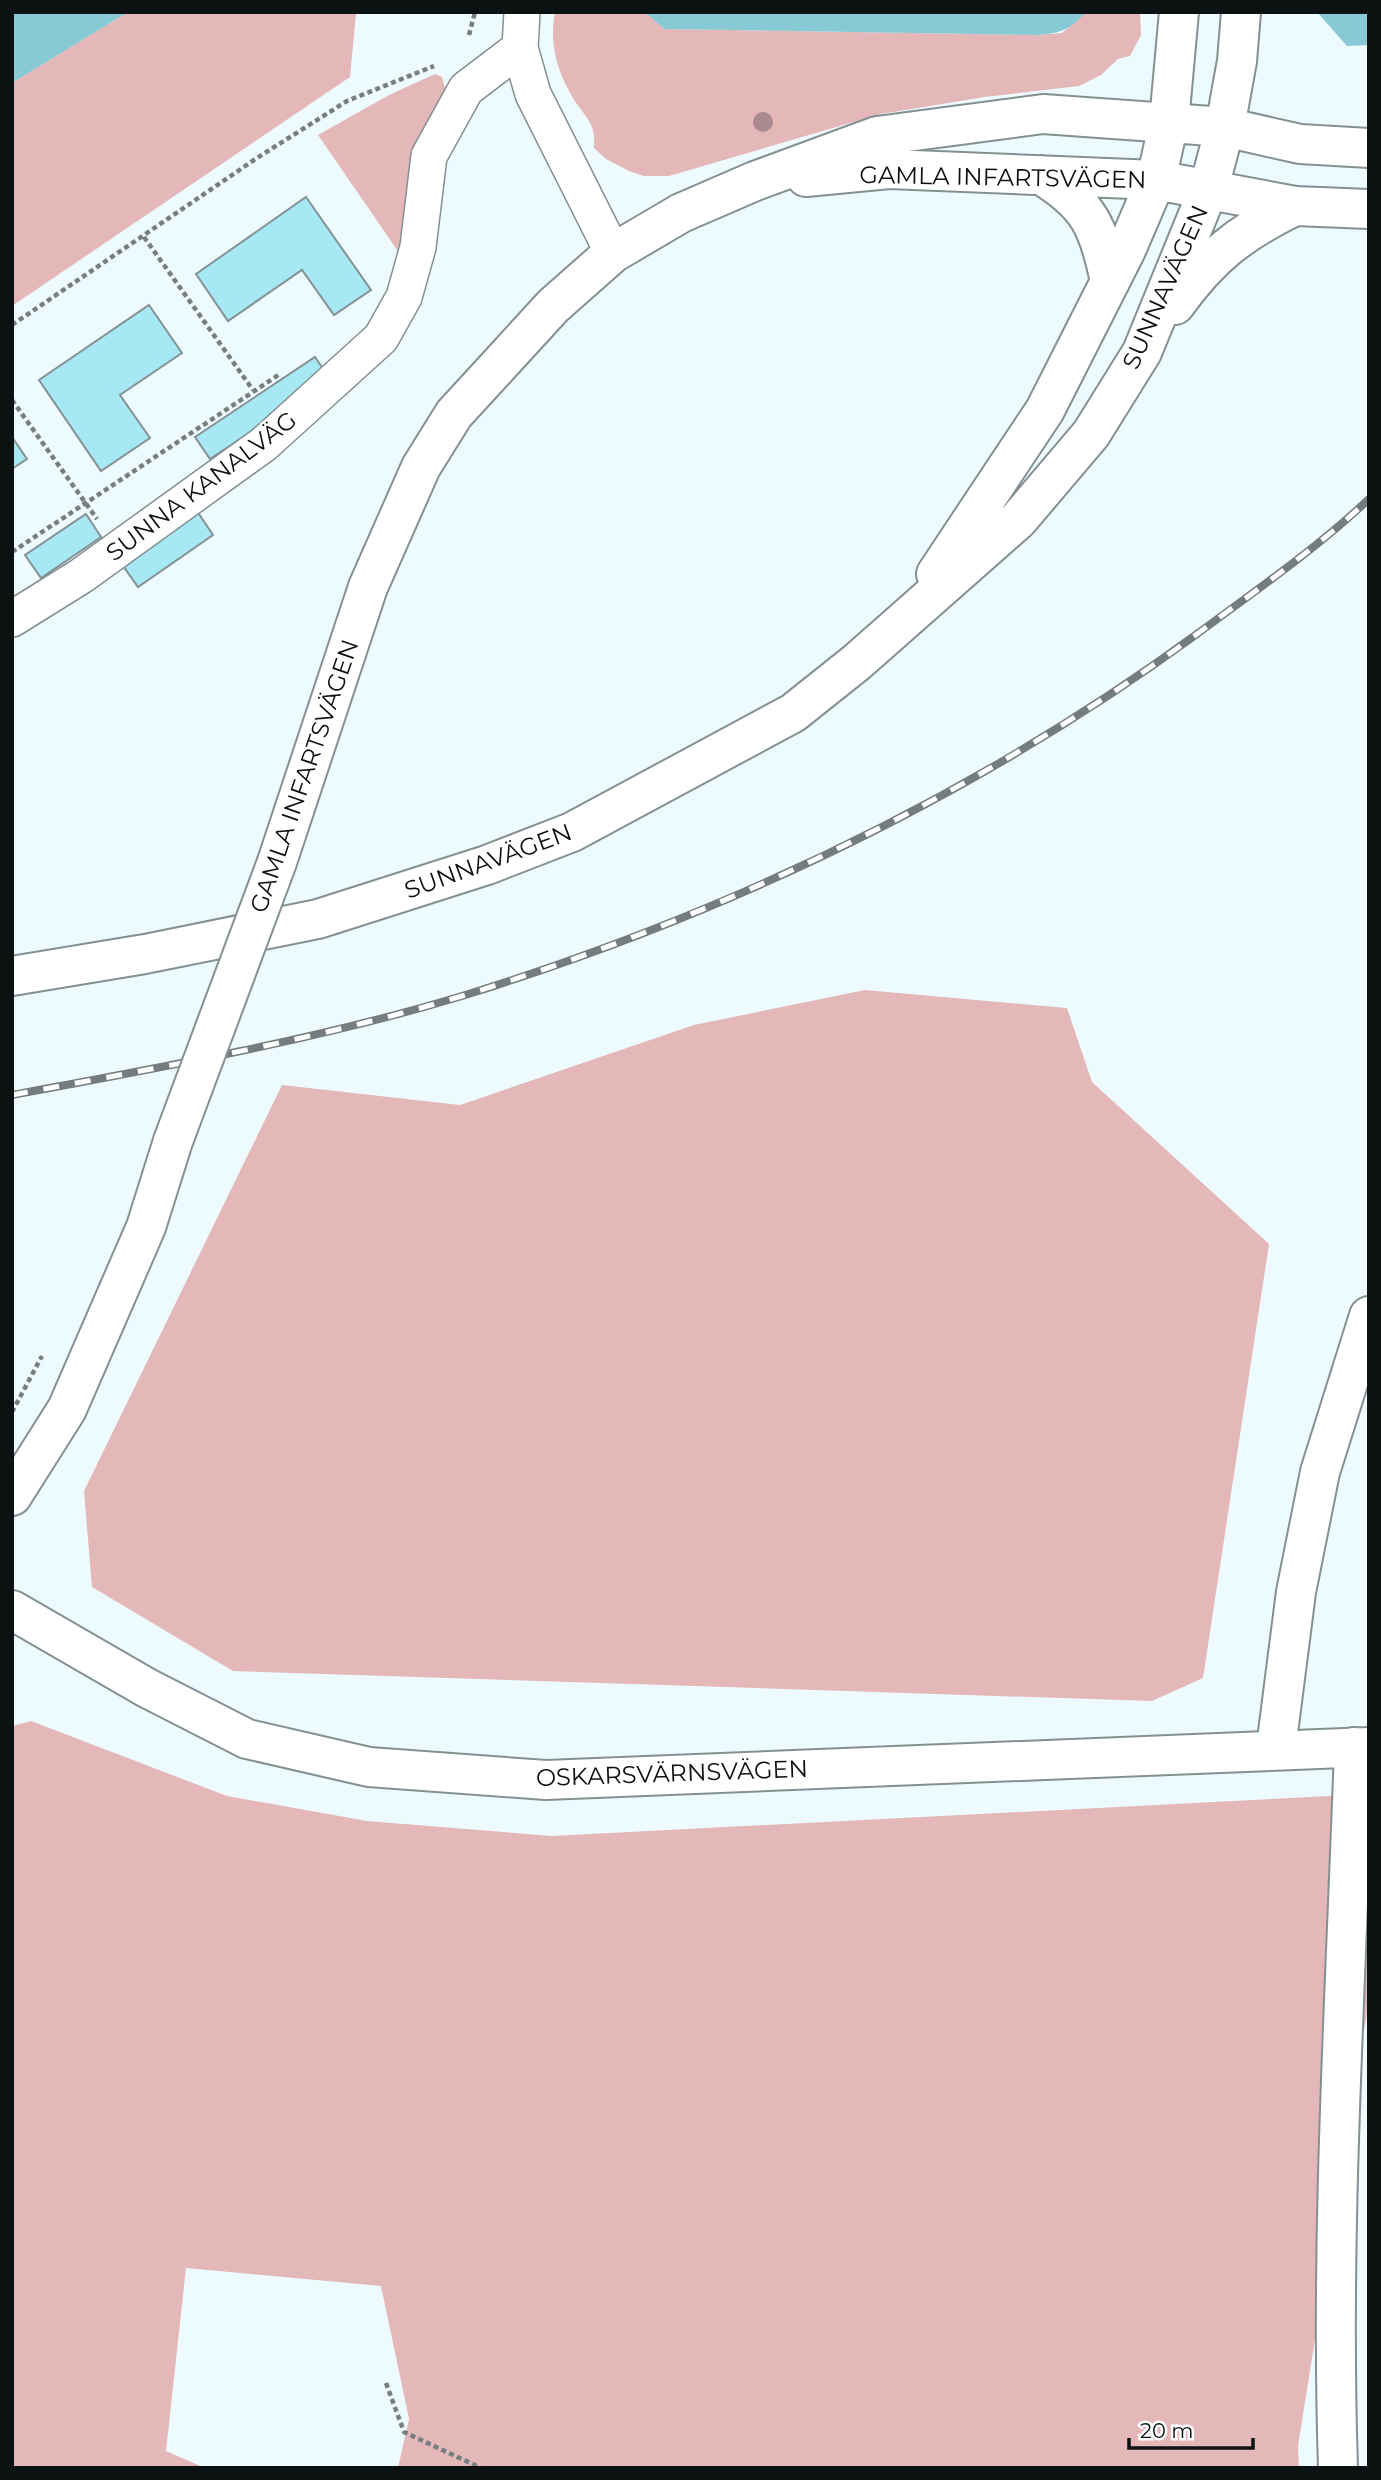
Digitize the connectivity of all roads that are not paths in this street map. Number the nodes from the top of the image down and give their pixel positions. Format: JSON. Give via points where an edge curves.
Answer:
{"nodes":[{"id":1,"x":522,"y":12,"type":"edge"},
{"id":2,"x":1179,"y":12,"type":"edge"},
{"id":3,"x":1241,"y":12,"type":"edge"},
{"id":4,"x":520,"y":48,"type":"junction"},
{"id":5,"x":1169,"y":122,"type":"junction"},
{"id":6,"x":1225,"y":127,"type":"junction"},
{"id":7,"x":1369,"y":148,"type":"edge"},
{"id":8,"x":1041,"y":175,"type":"junction"},
{"id":9,"x":1156,"y":180,"type":"junction"},
{"id":10,"x":755,"y":181,"type":"junction"},
{"id":11,"x":1209,"y":188,"type":"junction"},
{"id":12,"x":1295,"y":206,"type":"junction"},
{"id":13,"x":1369,"y":209,"type":"edge"},
{"id":14,"x":613,"y":253,"type":"junction"},
{"id":15,"x":1110,"y":282,"type":"junction"},
{"id":16,"x":1142,"y":352,"type":"junction"},
{"id":17,"x":908,"y":617,"type":"junction"},
{"id":18,"x":12,"y":619,"type":"edge"},
{"id":19,"x":12,"y":976,"type":"edge"},
{"id":20,"x":1369,"y":1316,"type":"edge"},
{"id":21,"x":12,"y":1496,"type":"edge"},
{"id":22,"x":12,"y":1610,"type":"edge"},
{"id":23,"x":1362,"y":1747,"type":"edge"},
{"id":24,"x":1276,"y":1748,"type":"junction"},
{"id":25,"x":1338,"y":2468,"type":"edge"}],
"edges":[{"from":1,"to":4,"type":"street"},
{"from":2,"to":5,"type":"main road","name":"SUNNAVÄGEN"},
{"from":3,"to":6,"type":"main road","name":"SUNNAVÄGEN"},
{"from":4,"to":14,"type":"street","via":[[533,94]]},
{"from":4,"to":18,"type":"street","name":"SUNNA KANALVÄG","via":[[466,89],[429,156],[418,247],[404,297],[381,338],[264,444],[81,576]]},
{"from":5,"to":6,"type":"main road","name":"GAMLA INFARTSVÄGEN"},
{"from":5,"to":9,"type":"main road","name":"SUNNAVÄGEN"},
{"from":5,"to":10,"type":"main road","name":"GAMLA INFARTSVÄGEN","via":[[1043,114],[877,136]]},
{"from":6,"to":7,"type":"main road","name":"GAMLA INFARTSVÄGEN","via":[[1300,144]]},
{"from":6,"to":11,"type":"main road","name":"SUNNAVÄGEN"},
{"from":8,"to":9,"type":"main road","name":"GAMLA INFARTSVÄGEN"},
{"from":8,"to":10,"type":"main road","name":"GAMLA INFARTSVÄGEN","via":[[889,169]]},
{"from":8,"to":15,"type":"main road","via":[[1069,191],[1091,219]]},
{"from":9,"to":11,"type":"main road","name":"GAMLA INFARTSVÄGEN"},
{"from":9,"to":15,"type":"main road","name":"SUNNAVÄGEN"},
{"from":10,"to":14,"type":"main road","name":"GAMLA INFARTSVÄGEN","via":[[681,213]]},
{"from":11,"to":12,"type":"main road","name":"GAMLA INFARTSVÄGEN"},
{"from":11,"to":16,"type":"main road","name":"SUNNAVÄGEN"},
{"from":12,"to":13,"type":"main road","name":"GAMLA INFARTSVÄGEN"},
{"from":12,"to":16,"type":"main road","via":[[1251,228],[1209,261]]},
{"from":14,"to":21,"type":"main road","name":"GAMLA INFARTSVÄGEN","bridge":true,"via":[[553,306],[454,415],[421,467],[368,587],[277,862],[173,1141],[146,1227],[67,1409]]},
{"from":15,"to":17,"type":"main road","name":"SUNNAVÄGEN","via":[[1045,411]]},
{"from":16,"to":17,"type":"main road","name":"SUNNAVÄGEN","via":[[1091,434],[1018,520]]},
{"from":17,"to":19,"type":"main road","name":"SUNNAVÄGEN","via":[[793,713],[572,832],[488,865],[318,919]]},
{"from":20,"to":24,"type":"main road","via":[[1320,1472],[1296,1592]]},
{"from":22,"to":24,"type":"main road","name":"OSKARSVÄRNSVÄGEN","via":[[247,1740],[369,1768],[546,1780]]},
{"from":23,"to":24,"type":"main road","name":"OSKARSVÄRNSVÄGEN"},
{"from":23,"to":25,"type":"main road","via":[[1338,2122]]}]}
